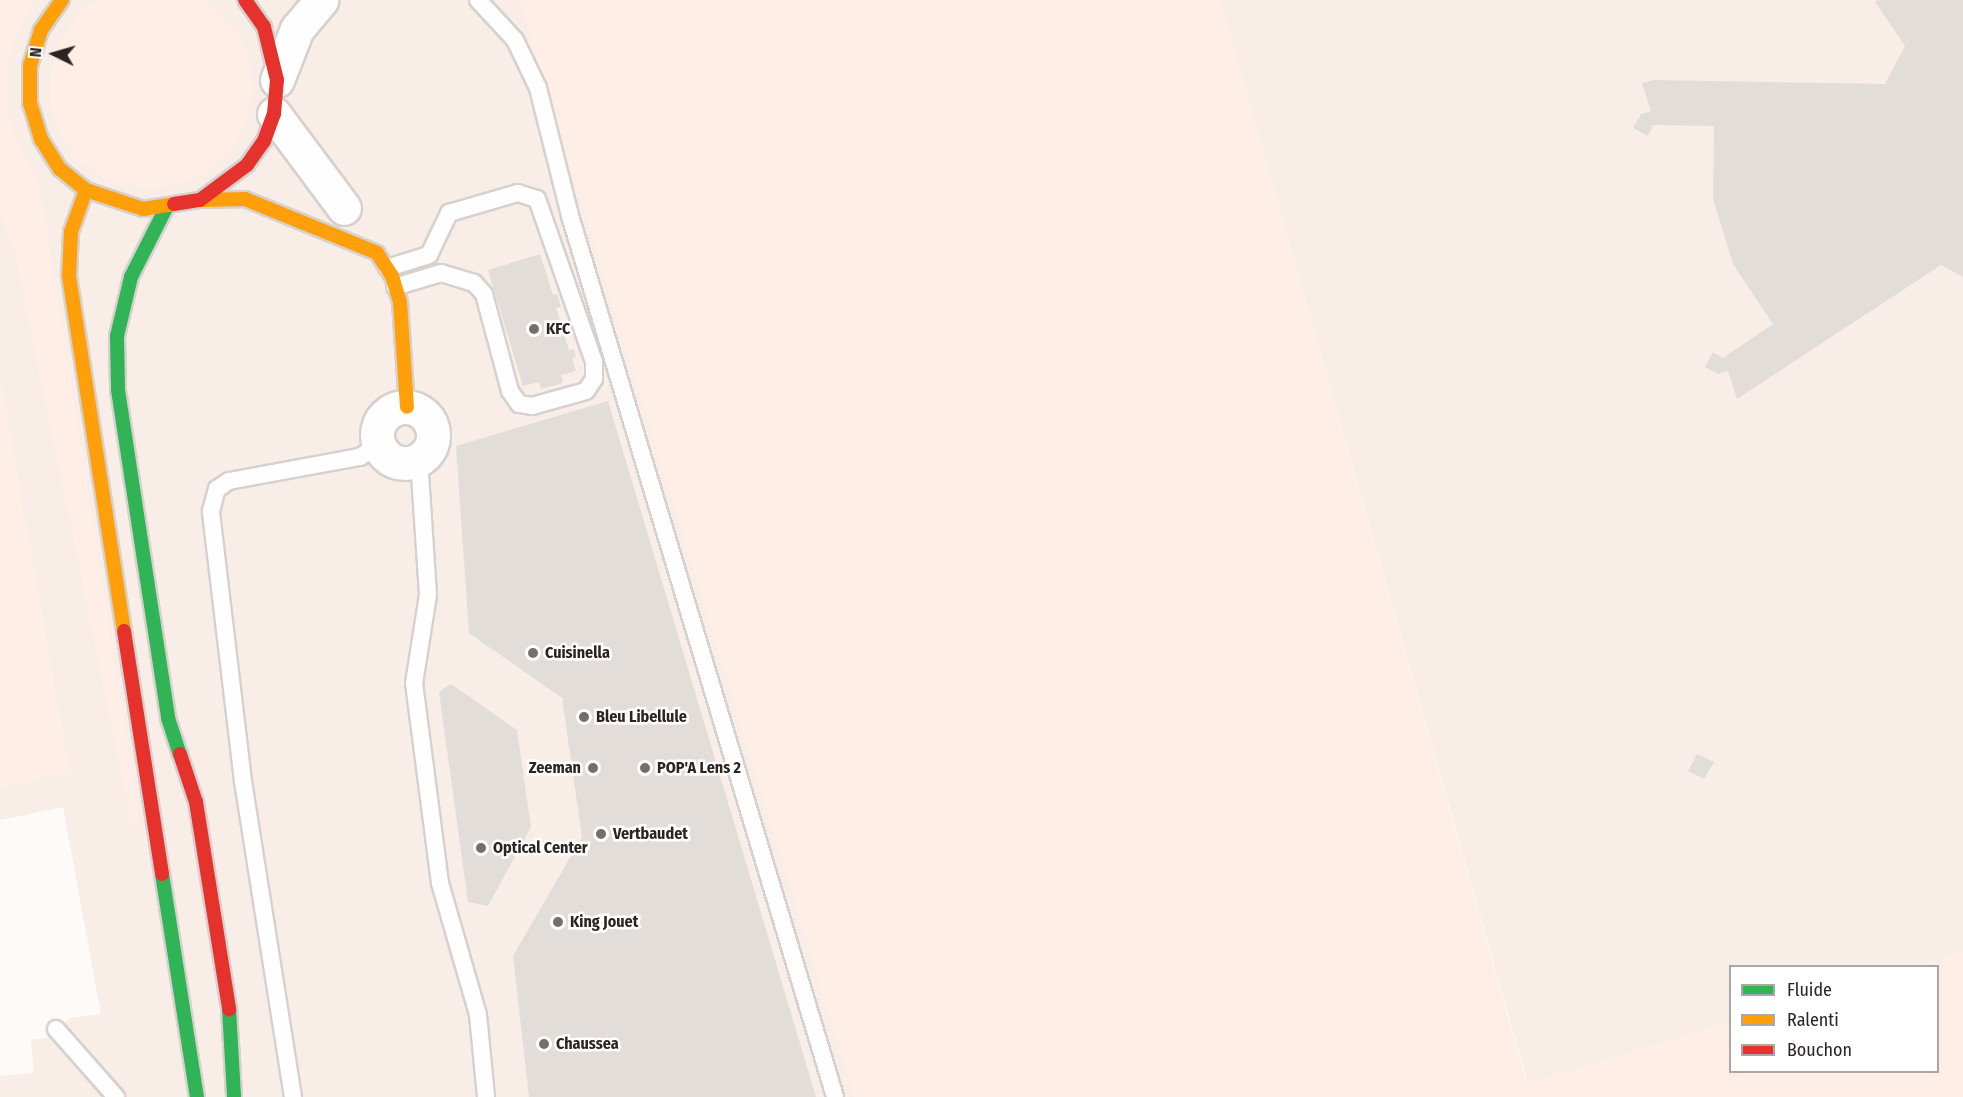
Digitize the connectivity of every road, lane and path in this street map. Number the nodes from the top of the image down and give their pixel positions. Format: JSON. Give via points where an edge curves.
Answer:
{"nodes":[{"id":1,"x":62,"y":0,"type":"edge"},
{"id":2,"x":245,"y":0,"type":"edge"},
{"id":3,"x":321,"y":0,"type":"edge"},
{"id":4,"x":478,"y":0,"type":"edge"},
{"id":5,"x":277,"y":80,"type":"junction"},
{"id":6,"x":274,"y":114,"type":"junction"},
{"id":7,"x":86,"y":190,"type":"junction"},
{"id":8,"x":200,"y":200,"type":"junction"},
{"id":9,"x":166,"y":208,"type":"junction"},
{"id":10,"x":344,"y":208,"type":"dead end"},
{"id":11,"x":387,"y":268,"type":"junction"},
{"id":12,"x":395,"y":286,"type":"junction"},
{"id":13,"x":118,"y":390,"type":"junction"},
{"id":14,"x":407,"y":407,"type":"junction"},
{"id":15,"x":379,"y":444,"type":"junction"},
{"id":16,"x":419,"y":459,"type":"junction"},
{"id":17,"x":56,"y":1029,"type":"dead end"},
{"id":18,"x":116,"y":1097,"type":"edge"},
{"id":19,"x":197,"y":1097,"type":"edge"},
{"id":20,"x":211,"y":1097,"type":"edge"},
{"id":21,"x":234,"y":1097,"type":"edge"},
{"id":22,"x":293,"y":1097,"type":"edge"},
{"id":23,"x":486,"y":1097,"type":"edge"},
{"id":24,"x":835,"y":1097,"type":"edge"}],
"edges":[{"from":1,"to":7,"type":"street","via":[[41,30],[30,65],[30,103],[41,139],[60,169]]},
{"from":2,"to":5,"type":"street","via":[[264,27]]},
{"from":3,"to":5,"type":"street","via":[[297,29]]},
{"from":4,"to":24,"type":"lane","via":[[515,40],[538,88],[571,219]]},
{"from":5,"to":6,"type":"street"},
{"from":6,"to":8,"type":"street","via":[[248,165]]},
{"from":6,"to":10,"type":"street"},
{"from":7,"to":9,"type":"street","via":[[114,203]]},
{"from":7,"to":19,"type":"street","via":[[71,232],[71,287]]},
{"from":8,"to":9,"type":"street"},
{"from":8,"to":11,"type":"street","via":[[245,199],[377,253]]},
{"from":9,"to":13,"type":"street","via":[[130,277],[117,336]]},
{"from":11,"to":12,"type":"street"},
{"from":11,"to":12,"type":"lane","via":[[429,255],[449,213],[518,193],[537,200],[594,362],[594,379],[586,391],[532,406],[519,404],[510,391],[484,294],[474,283],[441,273]]},
{"from":12,"to":14,"type":"street"},
{"from":13,"to":20,"type":"lane","via":[[112,453],[120,522]]},
{"from":13,"to":21,"type":"street","via":[[168,718],[196,802],[228,999]]},
{"from":14,"to":15,"type":"street","via":[[383,417]]},
{"from":14,"to":16,"type":"street","via":[[423,414],[432,429],[431,446]]},
{"from":15,"to":16,"type":"street","via":[[391,459]]},
{"from":15,"to":22,"type":"lane","via":[[360,457],[229,481],[218,489],[211,511],[243,781]]},
{"from":16,"to":23,"type":"lane","via":[[428,595],[414,683],[440,883],[478,1015]]},
{"from":17,"to":18,"type":"lane"}]}
